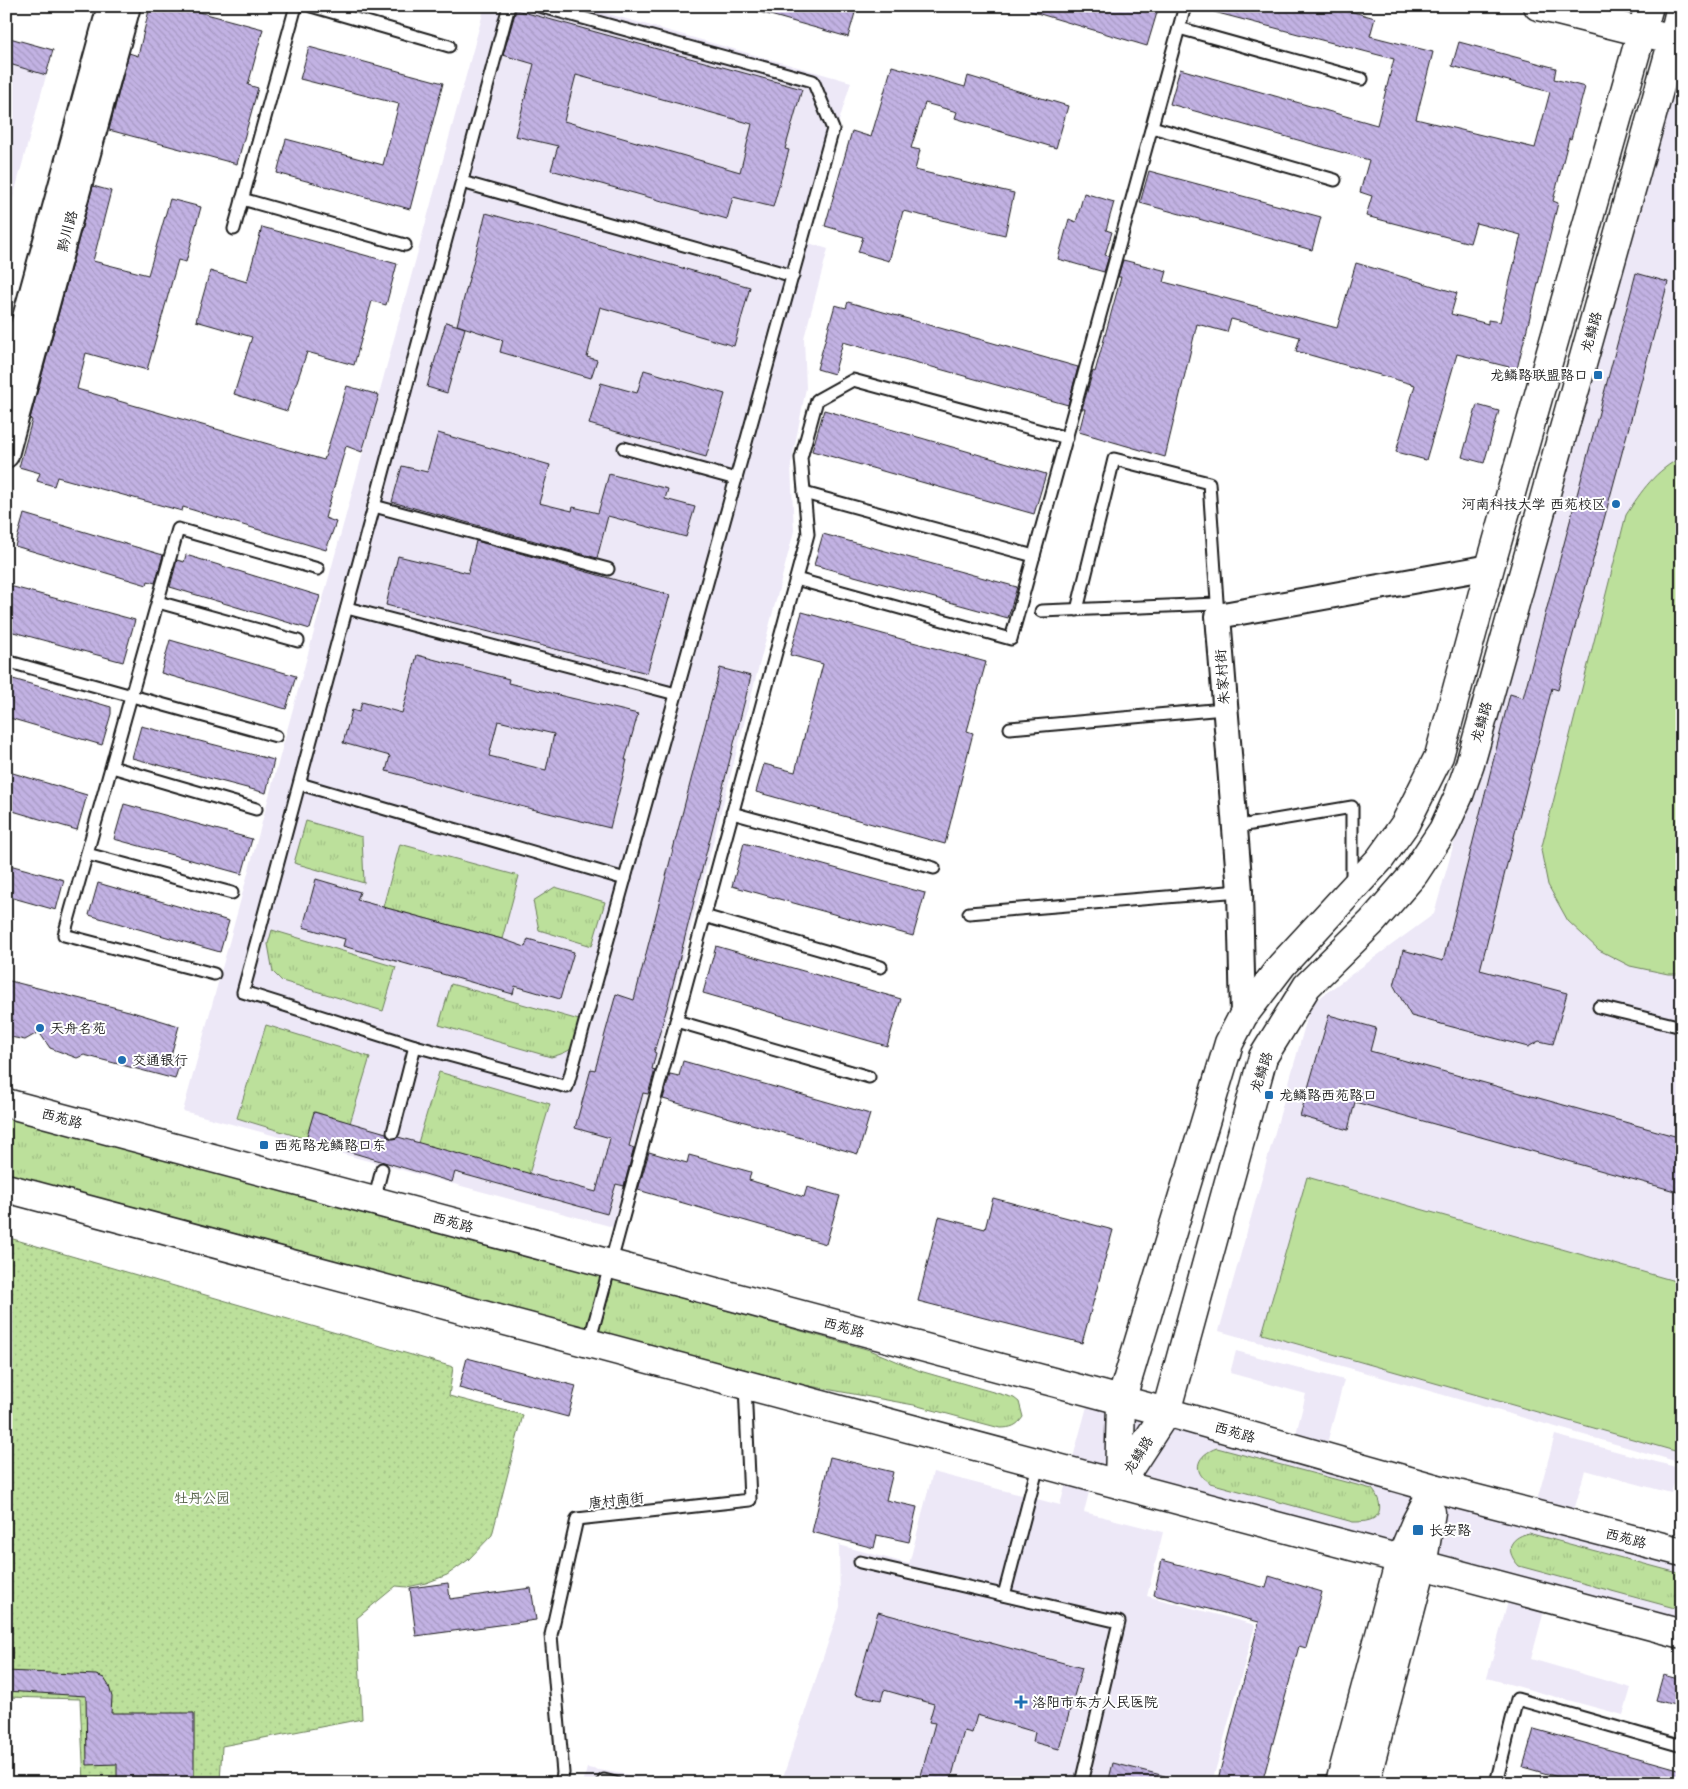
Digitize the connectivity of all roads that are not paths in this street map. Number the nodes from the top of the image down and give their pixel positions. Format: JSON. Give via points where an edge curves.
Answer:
{"nodes":[{"id":1,"x":110,"y":6,"type":"edge"},
{"id":2,"x":128,"y":6,"type":"edge"},
{"id":3,"x":296,"y":6,"type":"edge"},
{"id":4,"x":311,"y":6,"type":"edge"},
{"id":5,"x":509,"y":6,"type":"edge"},
{"id":6,"x":539,"y":6,"type":"edge"},
{"id":7,"x":1185,"y":6,"type":"edge"},
{"id":8,"x":1538,"y":6,"type":"edge"},
{"id":9,"x":1676,"y":9,"type":"edge"},
{"id":10,"x":1646,"y":19,"type":"edge"},
{"id":11,"x":1179,"y":28,"type":"junction"},
{"id":12,"x":1677,"y":42,"type":"edge"},
{"id":13,"x":449,"y":46,"type":"dead end"},
{"id":14,"x":1362,"y":79,"type":"dead end"},
{"id":15,"x":1152,"y":127,"type":"junction"},
{"id":16,"x":1335,"y":180,"type":"dead end"},
{"id":17,"x":462,"y":182,"type":"junction"},
{"id":18,"x":242,"y":199,"type":"junction"},
{"id":19,"x":234,"y":230,"type":"dead end"},
{"id":20,"x":405,"y":245,"type":"dead end"},
{"id":21,"x":793,"y":276,"type":"junction"},
{"id":22,"x":6,"y":387,"type":"edge"},
{"id":23,"x":1067,"y":438,"type":"junction"},
{"id":24,"x":624,"y":448,"type":"dead end"},
{"id":25,"x":6,"y":455,"type":"edge"},
{"id":26,"x":736,"y":479,"type":"junction"},
{"id":27,"x":804,"y":493,"type":"junction"},
{"id":28,"x":374,"y":506,"type":"junction"},
{"id":29,"x":1034,"y":556,"type":"junction"},
{"id":30,"x":1490,"y":566,"type":"junction"},
{"id":31,"x":318,"y":569,"type":"dead end"},
{"id":32,"x":608,"y":569,"type":"dead end"},
{"id":33,"x":796,"y":579,"type":"junction"},
{"id":34,"x":158,"y":602,"type":"junction"},
{"id":35,"x":347,"y":608,"type":"junction"},
{"id":36,"x":1077,"y":610,"type":"junction"},
{"id":37,"x":1217,"y":610,"type":"junction"},
{"id":38,"x":1041,"y":611,"type":"dead end"},
{"id":39,"x":298,"y":641,"type":"dead end"},
{"id":40,"x":6,"y":661,"type":"edge"},
{"id":41,"x":676,"y":694,"type":"junction"},
{"id":42,"x":131,"y":696,"type":"junction"},
{"id":43,"x":1224,"y":709,"type":"junction"},
{"id":44,"x":1010,"y":728,"type":"dead end"},
{"id":45,"x":276,"y":736,"type":"dead end"},
{"id":46,"x":112,"y":767,"type":"junction"},
{"id":47,"x":300,"y":784,"type":"junction"},
{"id":48,"x":256,"y":809,"type":"dead end"},
{"id":49,"x":732,"y":813,"type":"junction"},
{"id":50,"x":1234,"y":827,"type":"junction"},
{"id":51,"x":87,"y":854,"type":"junction"},
{"id":52,"x":934,"y":868,"type":"dead end"},
{"id":53,"x":625,"y":879,"type":"junction"},
{"id":54,"x":1240,"y":891,"type":"junction"},
{"id":55,"x":1352,"y":891,"type":"junction"},
{"id":56,"x":232,"y":893,"type":"dead end"},
{"id":57,"x":969,"y":913,"type":"dead end"},
{"id":58,"x":704,"y":916,"type":"junction"},
{"id":59,"x":881,"y":967,"type":"dead end"},
{"id":60,"x":214,"y":974,"type":"dead end"},
{"id":61,"x":1599,"y":1007,"type":"dead end"},
{"id":62,"x":1243,"y":1016,"type":"junction"},
{"id":63,"x":676,"y":1021,"type":"junction"},
{"id":64,"x":1682,"y":1028,"type":"edge"},
{"id":65,"x":414,"y":1046,"type":"junction"},
{"id":66,"x":869,"y":1077,"type":"dead end"},
{"id":67,"x":6,"y":1103,"type":"edge"},
{"id":68,"x":393,"y":1132,"type":"dead end"},
{"id":69,"x":382,"y":1169,"type":"dead end"},
{"id":70,"x":6,"y":1188,"type":"edge"},
{"id":71,"x":374,"y":1201,"type":"junction"},
{"id":72,"x":610,"y":1264,"type":"junction"},
{"id":73,"x":589,"y":1343,"type":"junction"},
{"id":74,"x":745,"y":1384,"type":"junction"},
{"id":75,"x":1121,"y":1401,"type":"junction"},
{"id":76,"x":1166,"y":1412,"type":"junction"},
{"id":77,"x":1039,"y":1462,"type":"junction"},
{"id":78,"x":1119,"y":1484,"type":"junction"},
{"id":79,"x":1434,"y":1488,"type":"junction"},
{"id":80,"x":1682,"y":1552,"type":"edge"},
{"id":81,"x":860,"y":1562,"type":"dead end"},
{"id":82,"x":1411,"y":1563,"type":"junction"},
{"id":83,"x":1004,"y":1595,"type":"junction"},
{"id":84,"x":1682,"y":1634,"type":"edge"},
{"id":85,"x":1682,"y":1746,"type":"edge"},
{"id":86,"x":561,"y":1783,"type":"edge"},
{"id":87,"x":1081,"y":1783,"type":"edge"},
{"id":88,"x":1340,"y":1783,"type":"edge"},
{"id":89,"x":1365,"y":1783,"type":"edge"},
{"id":90,"x":1496,"y":1783,"type":"edge"}],
"edges":[{"from":1,"to":22,"type":"street","name":"黔川路"},
{"from":2,"to":25,"type":"street","name":"黔川路"},
{"from":3,"to":18,"type":"lane"},
{"from":4,"to":13,"type":"lane"},
{"from":5,"to":17,"type":"lane"},
{"from":6,"to":21,"type":"lane","via":[[813,82],[833,129]]},
{"from":7,"to":11,"type":"lane"},
{"from":8,"to":10,"type":"main road"},
{"from":9,"to":12,"type":"main road","name":"龙鳞路"},
{"from":10,"to":12,"type":"main road"},
{"from":10,"to":30,"type":"main road","name":"龙鳞路"},
{"from":11,"to":14,"type":"lane"},
{"from":11,"to":15,"type":"lane"},
{"from":12,"to":76,"type":"main road","name":"龙鳞路","via":[[1461,787],[1443,830],[1414,874],[1372,922],[1307,986],[1263,1057]]},
{"from":15,"to":16,"type":"lane"},
{"from":15,"to":23,"type":"lane"},
{"from":17,"to":21,"type":"lane"},
{"from":17,"to":28,"type":"lane"},
{"from":18,"to":19,"type":"lane"},
{"from":18,"to":20,"type":"lane"},
{"from":21,"to":26,"type":"lane"},
{"from":23,"to":27,"type":"lane","via":[[853,380],[817,400],[801,458]]},
{"from":23,"to":29,"type":"lane"},
{"from":24,"to":26,"type":"lane"},
{"from":26,"to":41,"type":"lane"},
{"from":27,"to":29,"type":"lane"},
{"from":27,"to":33,"type":"lane","via":[[808,534]]},
{"from":28,"to":32,"type":"lane"},
{"from":28,"to":35,"type":"lane"},
{"from":29,"to":33,"type":"lane","via":[[1011,639]]},
{"from":30,"to":37,"type":"street"},
{"from":30,"to":55,"type":"main road","name":"龙鳞路","via":[[1439,756],[1405,824]]},
{"from":31,"to":34,"type":"lane","via":[[178,529]]},
{"from":33,"to":49,"type":"lane"},
{"from":34,"to":39,"type":"lane"},
{"from":34,"to":42,"type":"lane"},
{"from":35,"to":41,"type":"lane"},
{"from":35,"to":47,"type":"lane"},
{"from":36,"to":37,"type":"lane"},
{"from":36,"to":37,"type":"lane","via":[[1114,459],[1209,483]]},
{"from":36,"to":38,"type":"lane"},
{"from":37,"to":43,"type":"street","name":"朱家村街"},
{"from":40,"to":42,"type":"lane"},
{"from":41,"to":53,"type":"lane"},
{"from":42,"to":45,"type":"lane"},
{"from":42,"to":46,"type":"lane"},
{"from":43,"to":44,"type":"lane"},
{"from":43,"to":50,"type":"street","name":"朱家村街"},
{"from":46,"to":48,"type":"lane"},
{"from":46,"to":51,"type":"lane"},
{"from":47,"to":53,"type":"lane"},
{"from":47,"to":65,"type":"lane","via":[[244,992]]},
{"from":49,"to":52,"type":"lane"},
{"from":49,"to":58,"type":"lane"},
{"from":50,"to":54,"type":"street","name":"朱家村街"},
{"from":50,"to":55,"type":"lane","via":[[1352,806]]},
{"from":51,"to":56,"type":"lane"},
{"from":51,"to":60,"type":"lane","via":[[64,936]]},
{"from":53,"to":65,"type":"lane","via":[[567,1087]]},
{"from":54,"to":57,"type":"lane"},
{"from":54,"to":62,"type":"street","name":"朱家村街"},
{"from":55,"to":62,"type":"main road","name":"龙鳞路","via":[[1282,965]]},
{"from":58,"to":59,"type":"lane"},
{"from":58,"to":63,"type":"lane"},
{"from":61,"to":64,"type":"lane"},
{"from":62,"to":75,"type":"main road","name":"龙鳞路","via":[[1229,1043]]},
{"from":63,"to":66,"type":"lane"},
{"from":63,"to":72,"type":"lane"},
{"from":65,"to":68,"type":"lane"},
{"from":67,"to":71,"type":"main road","name":"西苑路"},
{"from":69,"to":71,"type":"lane"},
{"from":70,"to":73,"type":"main road"},
{"from":71,"to":72,"type":"main road","name":"西苑路"},
{"from":72,"to":73,"type":"lane"},
{"from":72,"to":75,"type":"main road","name":"西苑路"},
{"from":73,"to":74,"type":"main road"},
{"from":74,"to":77,"type":"main road"},
{"from":74,"to":86,"type":"lane","name":"唐村南街","via":[[750,1500],[578,1519],[551,1634],[563,1773]]},
{"from":75,"to":76,"type":"main road","name":"西苑路"},
{"from":75,"to":78,"type":"main road","name":"龙鳞路"},
{"from":76,"to":78,"type":"main road","name":"龙鳞路"},
{"from":76,"to":79,"type":"main road","name":"西苑路"},
{"from":77,"to":78,"type":"main road"},
{"from":77,"to":83,"type":"lane"},
{"from":78,"to":82,"type":"main road"},
{"from":79,"to":80,"type":"main road","name":"西苑路"},
{"from":79,"to":82,"type":"main road","via":[[1416,1522]]},
{"from":81,"to":83,"type":"lane"},
{"from":82,"to":84,"type":"main road"},
{"from":82,"to":88,"type":"main road"},
{"from":82,"to":89,"type":"main road"},
{"from":83,"to":87,"type":"lane","via":[[1119,1622]]},
{"from":85,"to":90,"type":"lane","via":[[1516,1700]]}]}
